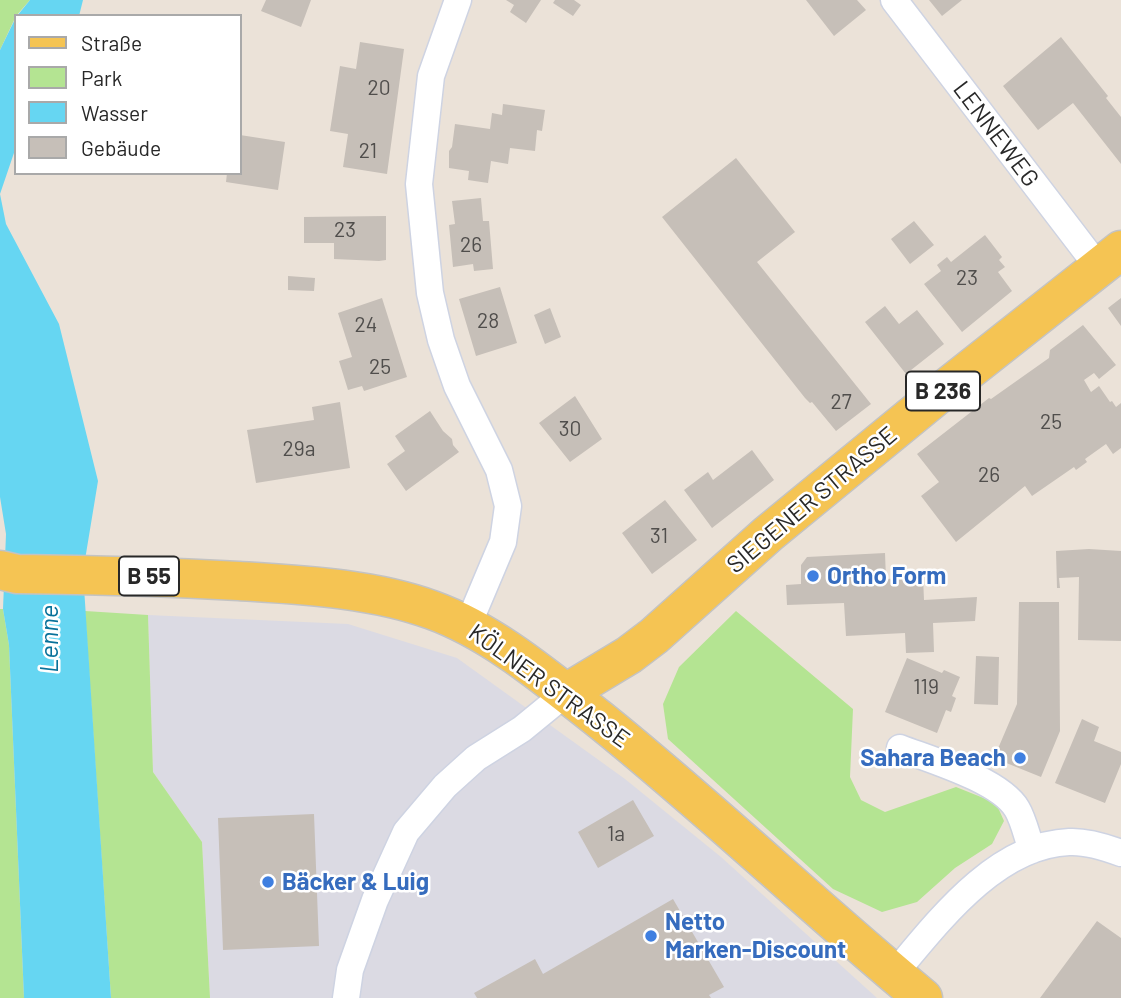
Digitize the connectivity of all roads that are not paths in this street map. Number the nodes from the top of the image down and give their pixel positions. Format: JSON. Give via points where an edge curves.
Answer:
{"nodes":[{"id":1,"x":458,"y":0,"type":"edge"},
{"id":2,"x":894,"y":0,"type":"edge"},
{"id":3,"x":1110,"y":259,"type":"edge"},
{"id":4,"x":6,"y":574,"type":"edge"},
{"id":5,"x":468,"y":625,"type":"junction"},
{"id":6,"x":566,"y":693,"type":"junction"},
{"id":7,"x":900,"y":748,"type":"dead end"},
{"id":8,"x":1032,"y":850,"type":"junction"},
{"id":9,"x":1121,"y":853,"type":"edge"},
{"id":10,"x":894,"y":974,"type":"junction"},
{"id":11,"x":346,"y":998,"type":"edge"},
{"id":12,"x":923,"y":998,"type":"edge"}],
"edges":[{"from":1,"to":5,"type":"street","via":[[431,76],[419,184],[428,279],[441,340],[499,470],[508,506],[503,542]]},
{"from":2,"to":3,"type":"street","name":"LENNEWEG"},
{"from":3,"to":6,"type":"main road","name":"SIEGENER STRASSE","number":"B 236","via":[[768,534],[654,636]]},
{"from":4,"to":5,"type":"main road","name":"KÖLNER STRASSE","number":"B 55","via":[[280,583],[396,599]]},
{"from":5,"to":6,"type":"main road","name":"KÖLNER STRASSE","number":"B 55"},
{"from":6,"to":10,"type":"main road","name":"KÖLNER STRASSE","number":"B 55","via":[[655,764]]},
{"from":6,"to":11,"type":"street","via":[[477,758],[445,786],[406,832],[349,970]]},
{"from":7,"to":8,"type":"street","via":[[992,785],[1007,796],[1017,809]]},
{"from":8,"to":9,"type":"street","via":[[1069,842]]},
{"from":8,"to":10,"type":"street","via":[[1004,864],[962,897]]},
{"from":10,"to":12,"type":"main road","name":"KÖLNER STRASSE","number":"B 55"}]}
